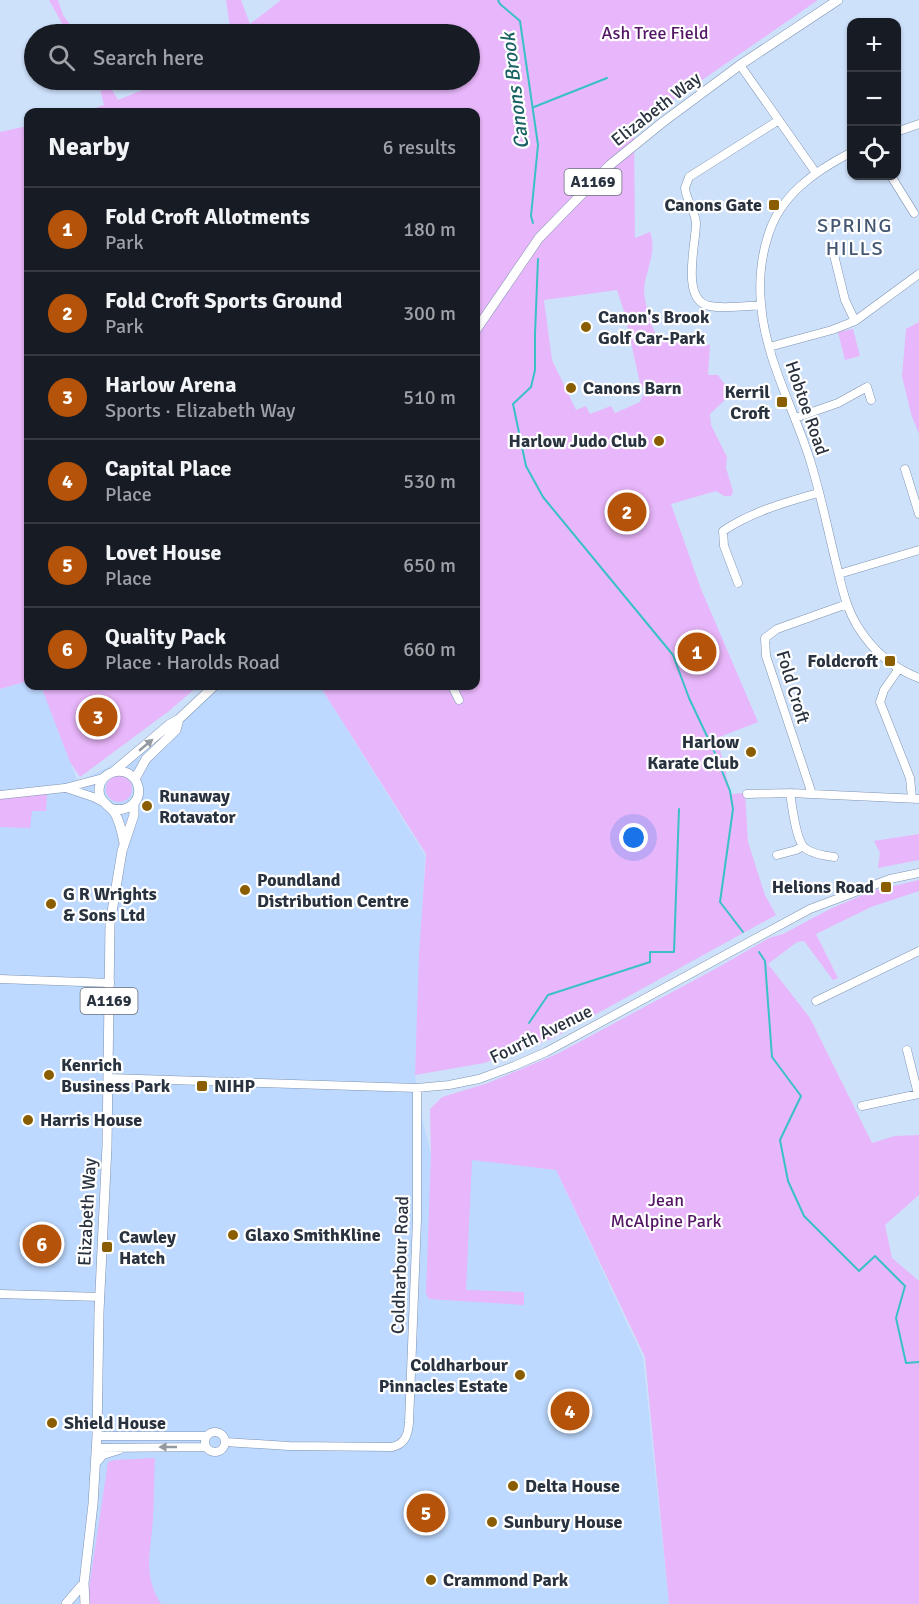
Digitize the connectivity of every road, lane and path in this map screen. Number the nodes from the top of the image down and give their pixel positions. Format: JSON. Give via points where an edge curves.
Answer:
{"nodes":[{"id":1,"x":838,"y":0,"type":"edge"},
{"id":2,"x":741,"y":65,"type":"junction"},
{"id":3,"x":779,"y":120,"type":"junction"},
{"id":4,"x":919,"y":124,"type":"edge"},
{"id":5,"x":901,"y":129,"type":"edge"},
{"id":6,"x":847,"y":155,"type":"edge"},
{"id":7,"x":816,"y":173,"type":"junction"},
{"id":8,"x":893,"y":180,"type":"edge"},
{"id":9,"x":914,"y":213,"type":"dead end"},
{"id":10,"x":833,"y":251,"type":"dead end"},
{"id":11,"x":919,"y":274,"type":"edge"},
{"id":12,"x":760,"y":305,"type":"junction"},
{"id":13,"x":855,"y":321,"type":"junction"},
{"id":14,"x":480,"y":324,"type":"edge"},
{"id":15,"x":769,"y":347,"type":"junction"},
{"id":16,"x":871,"y":400,"type":"dead end"},
{"id":17,"x":795,"y":418,"type":"junction"},
{"id":18,"x":905,"y":469,"type":"dead end"},
{"id":19,"x":818,"y":494,"type":"junction"},
{"id":20,"x":919,"y":514,"type":"edge"},
{"id":21,"x":919,"y":550,"type":"edge"},
{"id":22,"x":839,"y":574,"type":"junction"},
{"id":23,"x":738,"y":583,"type":"dead end"},
{"id":24,"x":847,"y":604,"type":"junction"},
{"id":25,"x":898,"y":670,"type":"junction"},
{"id":26,"x":919,"y":678,"type":"edge"},
{"id":27,"x":210,"y":690,"type":"edge"},
{"id":28,"x":454,"y":690,"type":"edge"},
{"id":29,"x":459,"y":700,"type":"dead end"},
{"id":30,"x":179,"y":719,"type":"junction"},
{"id":31,"x":113,"y":772,"type":"junction"},
{"id":32,"x":103,"y":778,"type":"junction"},
{"id":33,"x":135,"y":779,"type":"junction"},
{"id":34,"x":65,"y":788,"type":"junction"},
{"id":35,"x":790,"y":793,"type":"junction"},
{"id":36,"x":747,"y":794,"type":"dead end"},
{"id":37,"x":812,"y":794,"type":"junction"},
{"id":38,"x":0,"y":795,"type":"edge"},
{"id":39,"x":915,"y":799,"type":"edge"},
{"id":40,"x":103,"y":802,"type":"junction"},
{"id":41,"x":134,"y":803,"type":"junction"},
{"id":42,"x":113,"y":809,"type":"junction"},
{"id":43,"x":124,"y":843,"type":"junction"},
{"id":44,"x":803,"y":846,"type":"junction"},
{"id":45,"x":777,"y":855,"type":"dead end"},
{"id":46,"x":834,"y":857,"type":"dead end"},
{"id":47,"x":919,"y":873,"type":"edge"},
{"id":48,"x":919,"y":951,"type":"edge"},
{"id":49,"x":0,"y":979,"type":"edge"},
{"id":50,"x":110,"y":983,"type":"junction"},
{"id":51,"x":816,"y":1001,"type":"dead end"},
{"id":52,"x":907,"y":1050,"type":"dead end"},
{"id":53,"x":108,"y":1078,"type":"junction"},
{"id":54,"x":417,"y":1088,"type":"junction"},
{"id":55,"x":918,"y":1094,"type":"edge"},
{"id":56,"x":862,"y":1106,"type":"dead end"},
{"id":57,"x":0,"y":1294,"type":"edge"},
{"id":58,"x":100,"y":1297,"type":"junction"},
{"id":59,"x":97,"y":1436,"type":"junction"},
{"id":60,"x":207,"y":1436,"type":"junction"},
{"id":61,"x":225,"y":1442,"type":"junction"},
{"id":62,"x":129,"y":1447,"type":"junction"},
{"id":63,"x":206,"y":1447,"type":"junction"},
{"id":64,"x":97,"y":1448,"type":"junction"},
{"id":65,"x":96,"y":1463,"type":"junction"},
{"id":66,"x":84,"y":1583,"type":"junction"},
{"id":67,"x":66,"y":1604,"type":"edge"},
{"id":68,"x":85,"y":1604,"type":"edge"}],
"edges":[{"from":1,"to":2,"type":"main road","name":"Elizabeth Way","number":"A1169"},
{"from":2,"to":3,"type":"street"},
{"from":2,"to":14,"type":"main road","name":"Elizabeth Way","number":"A1169","via":[[663,122],[562,212],[539,238]]},
{"from":3,"to":7,"type":"street"},
{"from":3,"to":12,"type":"street","via":[[689,177],[685,188],[696,222],[692,287],[697,300],[712,307]]},
{"from":4,"to":5,"type":"street"},
{"from":6,"to":7,"type":"street","name":"Hobtoe Road"},
{"from":7,"to":12,"type":"street","name":"Hobtoe Road","via":[[776,213],[761,272]]},
{"from":8,"to":9,"type":"street"},
{"from":10,"to":13,"type":"street","via":[[845,300]]},
{"from":11,"to":13,"type":"street"},
{"from":12,"to":15,"type":"street","name":"Hobtoe Road"},
{"from":13,"to":15,"type":"street"},
{"from":15,"to":17,"type":"street","name":"Hobtoe Road"},
{"from":16,"to":17,"type":"street","via":[[867,387],[838,403]]},
{"from":17,"to":19,"type":"street","name":"Hobtoe Road"},
{"from":18,"to":20,"type":"street"},
{"from":19,"to":22,"type":"street","name":"Hobtoe Road"},
{"from":19,"to":23,"type":"street","via":[[781,504],[723,531],[724,546]]},
{"from":21,"to":22,"type":"street"},
{"from":22,"to":24,"type":"street","name":"Hobtoe Road"},
{"from":24,"to":25,"type":"street","name":"Hobtoe Road","via":[[876,652]]},
{"from":24,"to":37,"type":"street","name":"Fold Croft","via":[[777,629],[765,638],[766,656]]},
{"from":25,"to":26,"type":"street","name":"Hobtoe Road"},
{"from":25,"to":39,"type":"street","via":[[880,702]]},
{"from":27,"to":30,"type":"main road"},
{"from":28,"to":29,"type":"street"},
{"from":31,"to":30,"type":"main road","one_way":true},
{"from":30,"to":33,"type":"main road","via":[[176,729],[146,759]]},
{"from":31,"to":32,"type":"main road"},
{"from":31,"to":33,"type":"main road","via":[[125,772]]},
{"from":32,"to":34,"type":"street"},
{"from":32,"to":40,"type":"main road","via":[[99,790]]},
{"from":33,"to":41,"type":"main road","via":[[138,792]]},
{"from":34,"to":38,"type":"street"},
{"from":34,"to":40,"type":"street"},
{"from":35,"to":36,"type":"street"},
{"from":35,"to":37,"type":"street"},
{"from":35,"to":44,"type":"street"},
{"from":37,"to":39,"type":"street"},
{"from":40,"to":42,"type":"main road"},
{"from":41,"to":42,"type":"main road","via":[[125,809]]},
{"from":41,"to":43,"type":"main road","name":"Elizabeth Way","number":"A1169"},
{"from":42,"to":43,"type":"main road","name":"Elizabeth Way","number":"A1169"},
{"from":43,"to":50,"type":"main road","name":"Elizabeth Way","number":"A1169","via":[[111,924]]},
{"from":44,"to":45,"type":"street"},
{"from":44,"to":46,"type":"street"},
{"from":47,"to":54,"type":"street","name":"Fourth Avenue","via":[[890,879],[810,909],[524,1062],[479,1079]]},
{"from":48,"to":51,"type":"street"},
{"from":49,"to":50,"type":"street"},
{"from":50,"to":53,"type":"main road","name":"Elizabeth Way","number":"A1169"},
{"from":52,"to":55,"type":"street"},
{"from":53,"to":54,"type":"street","name":"Fourth Avenue"},
{"from":53,"to":58,"type":"main road","name":"Elizabeth Way","number":"A1169"},
{"from":54,"to":61,"type":"street","name":"Coldharbour Road","via":[[417,1219],[410,1423],[405,1439],[392,1447]]},
{"from":55,"to":56,"type":"street"},
{"from":57,"to":58,"type":"street"},
{"from":58,"to":59,"type":"main road","name":"Elizabeth Way","number":"A1169"},
{"from":59,"to":60,"type":"street","name":"Coldharbour Road"},
{"from":59,"to":64,"type":"main road","name":"Elizabeth Way","number":"A1169"},
{"from":60,"to":61,"type":"street","name":"Coldharbour Road","via":[[217,1433]]},
{"from":60,"to":63,"type":"street"},
{"from":61,"to":63,"type":"street","name":"Coldharbour Road","via":[[218,1452]]},
{"from":63,"to":62,"type":"street","name":"Coldharbour Road","one_way":true},
{"from":62,"to":64,"type":"street","name":"Coldharbour Road"},
{"from":62,"to":65,"type":"street","name":"Coldharbour Road","via":[[103,1455]]},
{"from":64,"to":65,"type":"main road","name":"Elizabeth Way","number":"A1169"},
{"from":65,"to":66,"type":"main road","name":"Elizabeth Way","number":"A1169"},
{"from":66,"to":67,"type":"main road"},
{"from":66,"to":68,"type":"main road","name":"Elizabeth Way","number":"A1169"}]}
